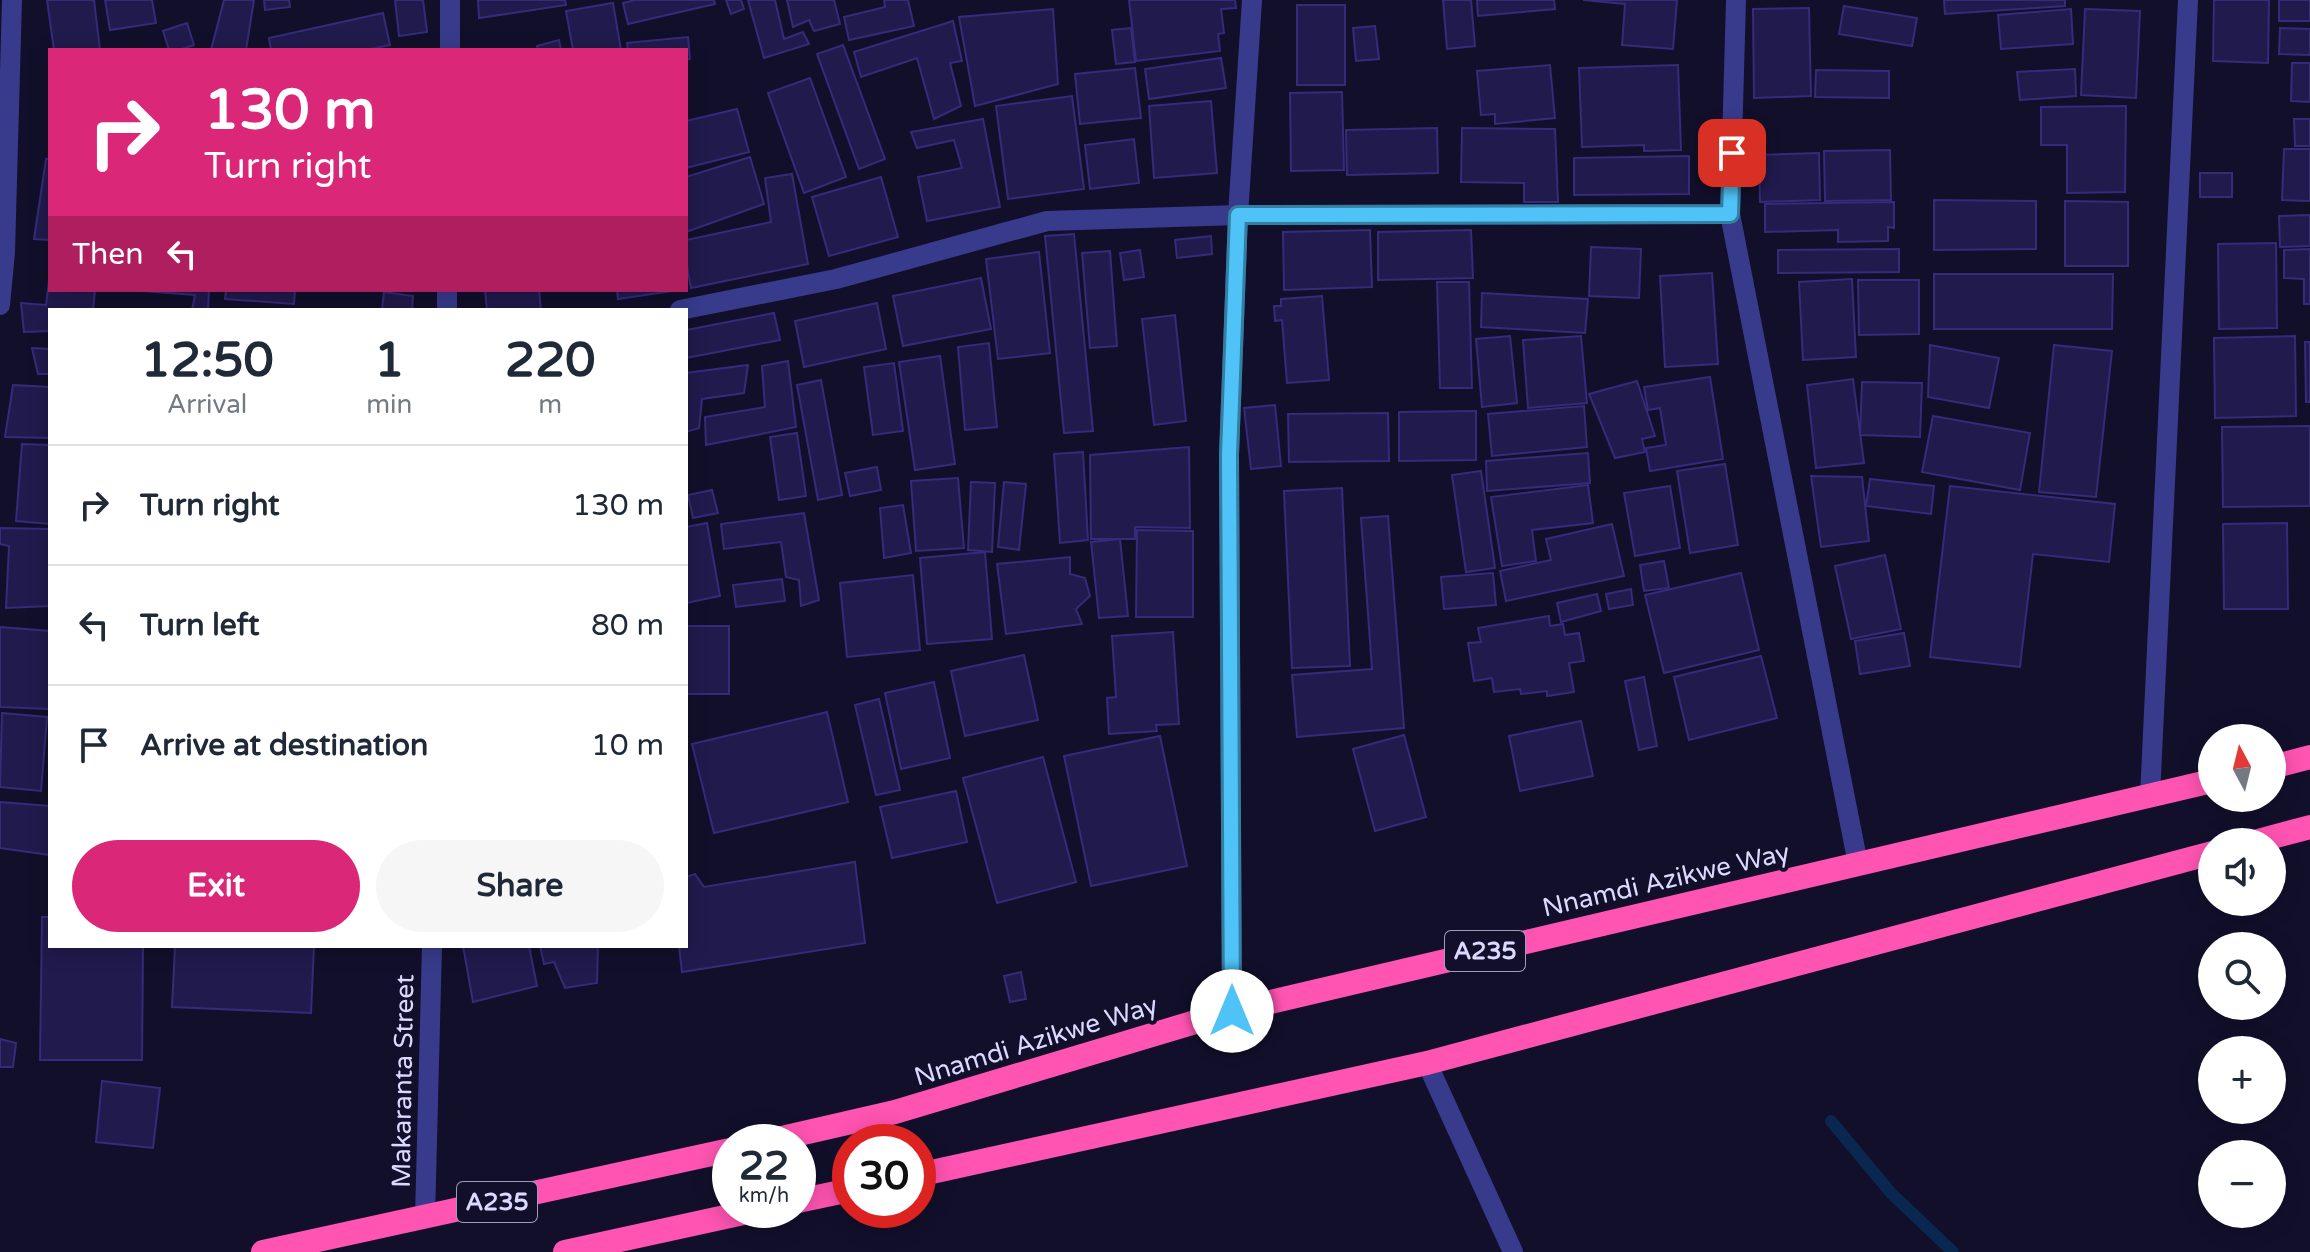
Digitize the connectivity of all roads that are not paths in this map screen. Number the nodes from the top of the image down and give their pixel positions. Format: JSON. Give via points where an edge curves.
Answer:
{"nodes":[{"id":1,"x":12,"y":0,"type":"edge"},
{"id":2,"x":450,"y":0,"type":"edge"},
{"id":3,"x":1252,"y":0,"type":"edge"},
{"id":4,"x":1736,"y":0,"type":"edge"},
{"id":5,"x":2188,"y":0,"type":"edge"},
{"id":6,"x":450,"y":48,"type":"edge"},
{"id":7,"x":1730,"y":214,"type":"junction"},
{"id":8,"x":1238,"y":215,"type":"junction"},
{"id":9,"x":0,"y":305,"type":"edge"},
{"id":10,"x":688,"y":308,"type":"edge"},
{"id":11,"x":2310,"y":757,"type":"edge"},
{"id":12,"x":2286,"y":763,"type":"edge"},
{"id":13,"x":2198,"y":784,"type":"edge"},
{"id":14,"x":2150,"y":796,"type":"junction"},
{"id":15,"x":2310,"y":827,"type":"edge"},
{"id":16,"x":2286,"y":833,"type":"edge"},
{"id":17,"x":2198,"y":857,"type":"edge"},
{"id":18,"x":1858,"y":864,"type":"junction"},
{"id":19,"x":432,"y":948,"type":"edge"},
{"id":20,"x":1232,"y":1011,"type":"junction"},
{"id":21,"x":1427,"y":1063,"type":"junction"},
{"id":22,"x":816,"y":1130,"type":"edge"},
{"id":23,"x":712,"y":1154,"type":"edge"},
{"id":24,"x":936,"y":1171,"type":"edge"},
{"id":25,"x":425,"y":1218,"type":"junction"},
{"id":26,"x":712,"y":1220,"type":"edge"},
{"id":27,"x":263,"y":1252,"type":"edge"},
{"id":28,"x":565,"y":1252,"type":"edge"},
{"id":29,"x":1513,"y":1252,"type":"edge"}],
"edges":[{"from":1,"to":9,"type":"street"},
{"from":2,"to":6,"type":"street"},
{"from":3,"to":8,"type":"street"},
{"from":4,"to":7,"type":"street"},
{"from":5,"to":14,"type":"street"},
{"from":7,"to":8,"type":"street"},
{"from":7,"to":18,"type":"street"},
{"from":8,"to":10,"type":"street","via":[[1047,221],[836,279]]},
{"from":8,"to":20,"type":"street","via":[[1229,455]]},
{"from":11,"to":12,"type":"highway"},
{"from":13,"to":14,"type":"highway","name":"Nnamdi Azikwe Way","number":"A235"},
{"from":14,"to":18,"type":"highway","name":"Nnamdi Azikwe Way","number":"A235"},
{"from":15,"to":16,"type":"highway"},
{"from":17,"to":21,"type":"highway"},
{"from":18,"to":20,"type":"highway","name":"Nnamdi Azikwe Way","number":"A235"},
{"from":19,"to":25,"type":"street","name":"Makaranta Street"},
{"from":20,"to":22,"type":"highway","name":"Nnamdi Azikwe Way","number":"A235","via":[[895,1112]]},
{"from":21,"to":24,"type":"highway"},
{"from":21,"to":29,"type":"street"},
{"from":23,"to":25,"type":"highway","number":"A235"},
{"from":25,"to":27,"type":"highway","number":"A235"},
{"from":26,"to":28,"type":"highway"}]}
